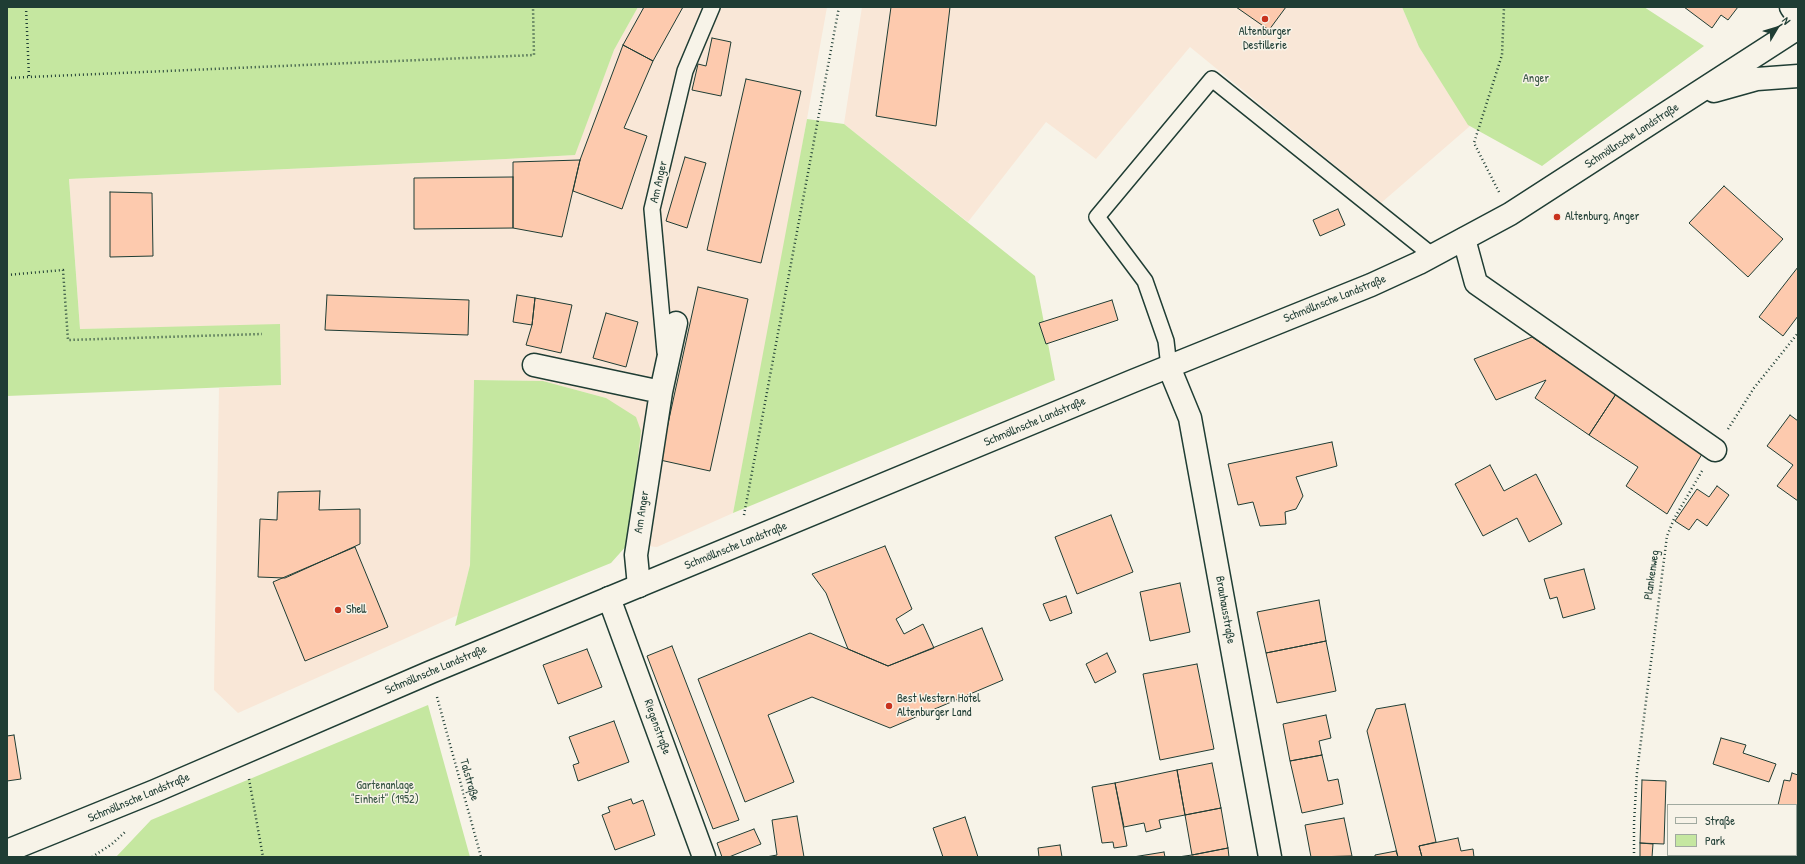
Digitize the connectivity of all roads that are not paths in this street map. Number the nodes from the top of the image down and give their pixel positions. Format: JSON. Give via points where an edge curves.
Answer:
{"nodes":[{"id":1,"x":712,"y":7,"type":"edge"},
{"id":2,"x":1791,"y":7,"type":"edge"},
{"id":3,"x":1798,"y":18,"type":"edge"},
{"id":4,"x":1798,"y":28,"type":"edge"},
{"id":5,"x":1798,"y":76,"type":"edge"},
{"id":6,"x":1695,"y":96,"type":"junction"},
{"id":7,"x":1464,"y":239,"type":"junction"},
{"id":8,"x":1433,"y":256,"type":"junction"},
{"id":9,"x":676,"y":323,"type":"dead end"},
{"id":10,"x":534,"y":365,"type":"dead end"},
{"id":11,"x":666,"y":365,"type":"junction"},
{"id":12,"x":1169,"y":367,"type":"junction"},
{"id":13,"x":661,"y":392,"type":"junction"},
{"id":14,"x":1715,"y":450,"type":"road end"},
{"id":15,"x":639,"y":586,"type":"junction"},
{"id":16,"x":610,"y":598,"type":"junction"},
{"id":17,"x":7,"y":852,"type":"edge"},
{"id":18,"x":704,"y":857,"type":"edge"},
{"id":19,"x":1270,"y":857,"type":"edge"}],
"edges":[{"from":1,"to":11,"type":"lane","name":"Am Anger","via":[[685,71],[652,209]]},
{"from":2,"to":3,"type":"main road"},
{"from":4,"to":6,"type":"main road","name":"Schmöllnsche Landstraße"},
{"from":5,"to":6,"type":"main road","via":[[1756,79]]},
{"from":6,"to":7,"type":"main road","name":"Schmöllnsche Landstraße","via":[[1510,214]]},
{"from":7,"to":8,"type":"main road","name":"Schmöllnsche Landstraße"},
{"from":7,"to":14,"type":"main road","via":[[1476,283]]},
{"from":8,"to":12,"type":"main road","name":"Schmöllnsche Landstraße","via":[[1370,285]]},
{"from":8,"to":12,"type":"lane","via":[[1212,79],[1098,217],[1145,281],[1166,341]]},
{"from":9,"to":11,"type":"main road","name":"Am Anger"},
{"from":10,"to":13,"type":"main road"},
{"from":11,"to":13,"type":"main road","name":"Am Anger"},
{"from":12,"to":15,"type":"main road","name":"Schmöllnsche Landstraße"},
{"from":12,"to":19,"type":"main road","name":"Brauhausstraße","via":[[1190,418]]},
{"from":13,"to":15,"type":"main road","name":"Am Anger","via":[[636,554]]},
{"from":15,"to":16,"type":"main road","name":"Schmöllnsche Landstraße"},
{"from":16,"to":17,"type":"main road","name":"Schmöllnsche Landstraße"},
{"from":16,"to":18,"type":"main road","name":"Riegenstraße"}]}
